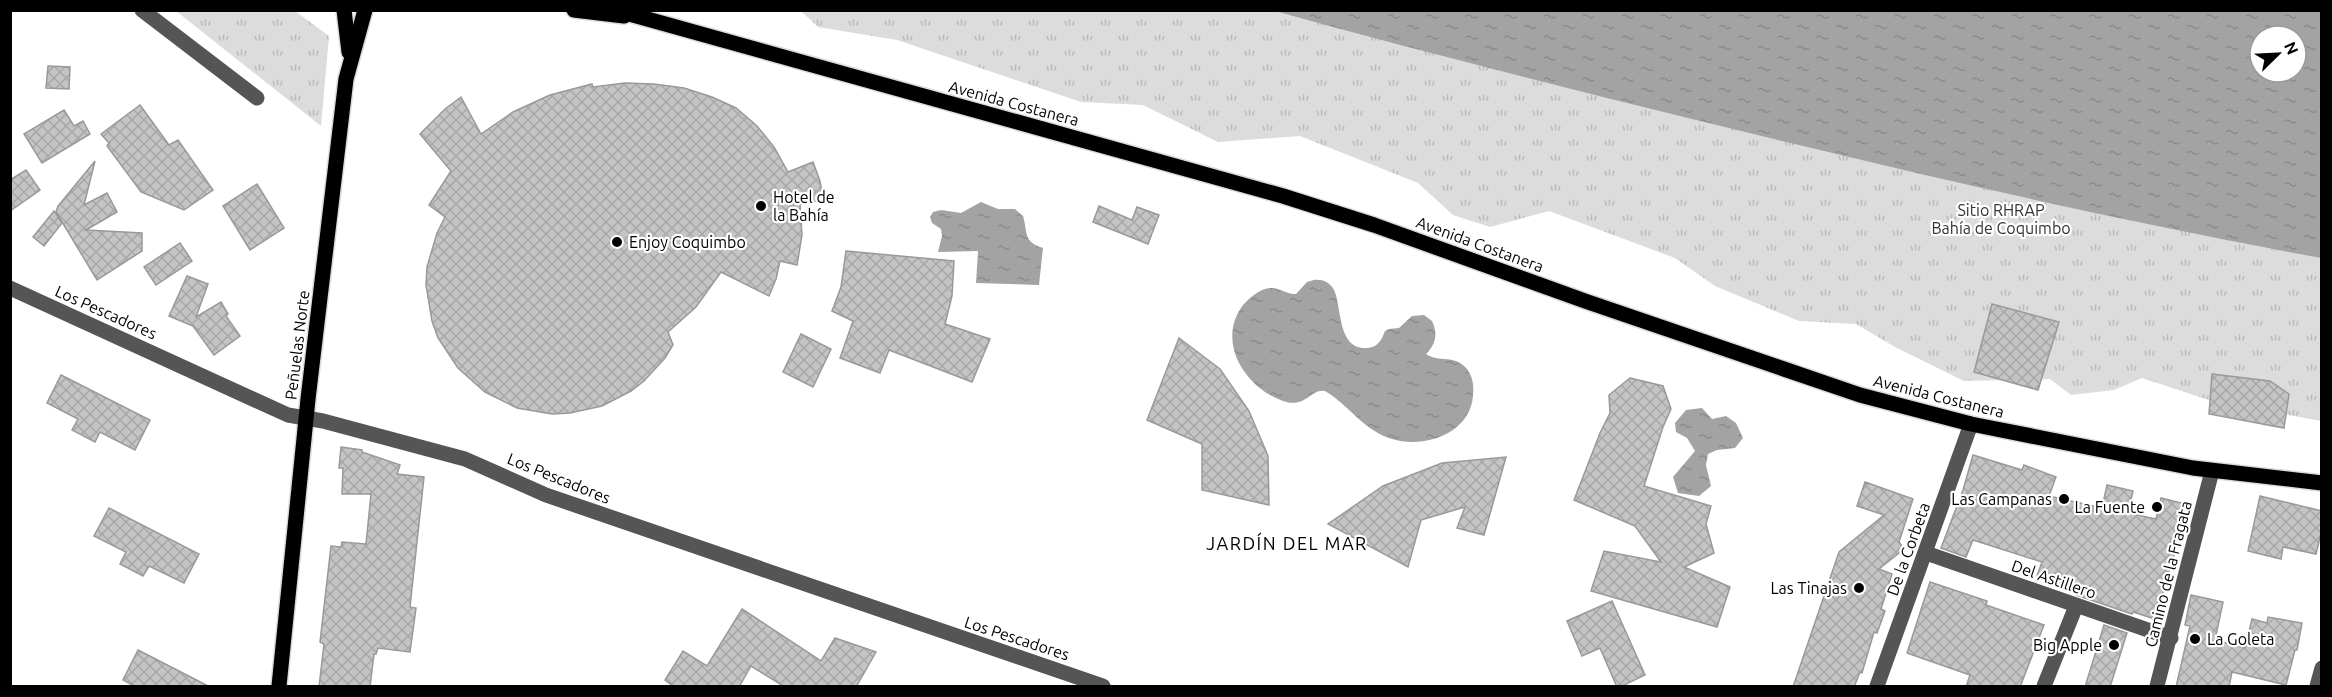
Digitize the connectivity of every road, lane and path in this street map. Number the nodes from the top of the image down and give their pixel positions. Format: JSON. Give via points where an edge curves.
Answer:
{"nodes":[{"id":1,"x":142,"y":10,"type":"edge"},
{"id":2,"x":344,"y":10,"type":"edge"},
{"id":3,"x":365,"y":10,"type":"edge"},
{"id":4,"x":378,"y":10,"type":"edge"},
{"id":5,"x":574,"y":10,"type":"edge"},
{"id":6,"x":615,"y":10,"type":"edge"},
{"id":7,"x":630,"y":16,"type":"junction"},
{"id":8,"x":356,"y":46,"type":"junction"},
{"id":9,"x":346,"y":79,"type":"junction"},
{"id":10,"x":257,"y":98,"type":"dead end"},
{"id":11,"x":10,"y":288,"type":"edge"},
{"id":12,"x":306,"y":417,"type":"junction"},
{"id":13,"x":1971,"y":424,"type":"junction"},
{"id":14,"x":2212,"y":471,"type":"junction"},
{"id":15,"x":2322,"y":483,"type":"edge"},
{"id":16,"x":1926,"y":553,"type":"junction"},
{"id":17,"x":2076,"y":606,"type":"junction"},
{"id":18,"x":2171,"y":638,"type":"junction"},
{"id":19,"x":2322,"y":668,"type":"edge"},
{"id":20,"x":279,"y":687,"type":"edge"},
{"id":21,"x":1103,"y":687,"type":"edge"},
{"id":22,"x":1877,"y":687,"type":"edge"},
{"id":23,"x":2044,"y":687,"type":"edge"},
{"id":24,"x":2157,"y":687,"type":"edge"},
{"id":25,"x":2317,"y":687,"type":"edge"}],
"edges":[{"from":1,"to":10,"type":"street"},
{"from":2,"to":9,"type":"main road","via":[[350,46]]},
{"from":3,"to":8,"type":"main road","name":"Peñuelas Norte"},
{"from":4,"to":8,"type":"main road"},
{"from":5,"to":7,"type":"main road","name":"Avenida Costanera"},
{"from":6,"to":7,"type":"main road","name":"Avenida Costanera"},
{"from":7,"to":13,"type":"main road","name":"Avenida Costanera","via":[[1283,196],[1860,395]]},
{"from":8,"to":9,"type":"main road","name":"Peñuelas Norte"},
{"from":9,"to":12,"type":"main road","name":"Peñuelas Norte"},
{"from":11,"to":12,"type":"street","name":"Los Pescadores","via":[[288,415]]},
{"from":12,"to":20,"type":"main road","name":"Peñuelas Norte"},
{"from":12,"to":21,"type":"street","name":"Los Pescadores","via":[[465,459],[567,503]]},
{"from":13,"to":14,"type":"main road","name":"Avenida Costanera"},
{"from":13,"to":16,"type":"street","name":"De la Corbeta"},
{"from":14,"to":15,"type":"main road","name":"Avenida Costanera"},
{"from":14,"to":18,"type":"street","name":"Camino de la Fragata"},
{"from":16,"to":17,"type":"street","name":"Del Astillero"},
{"from":16,"to":22,"type":"street","name":"De la Corbeta"},
{"from":17,"to":18,"type":"street","name":"Del Astillero"},
{"from":17,"to":23,"type":"street"},
{"from":18,"to":24,"type":"street","name":"Camino de la Fragata"},
{"from":19,"to":25,"type":"street"}]}
